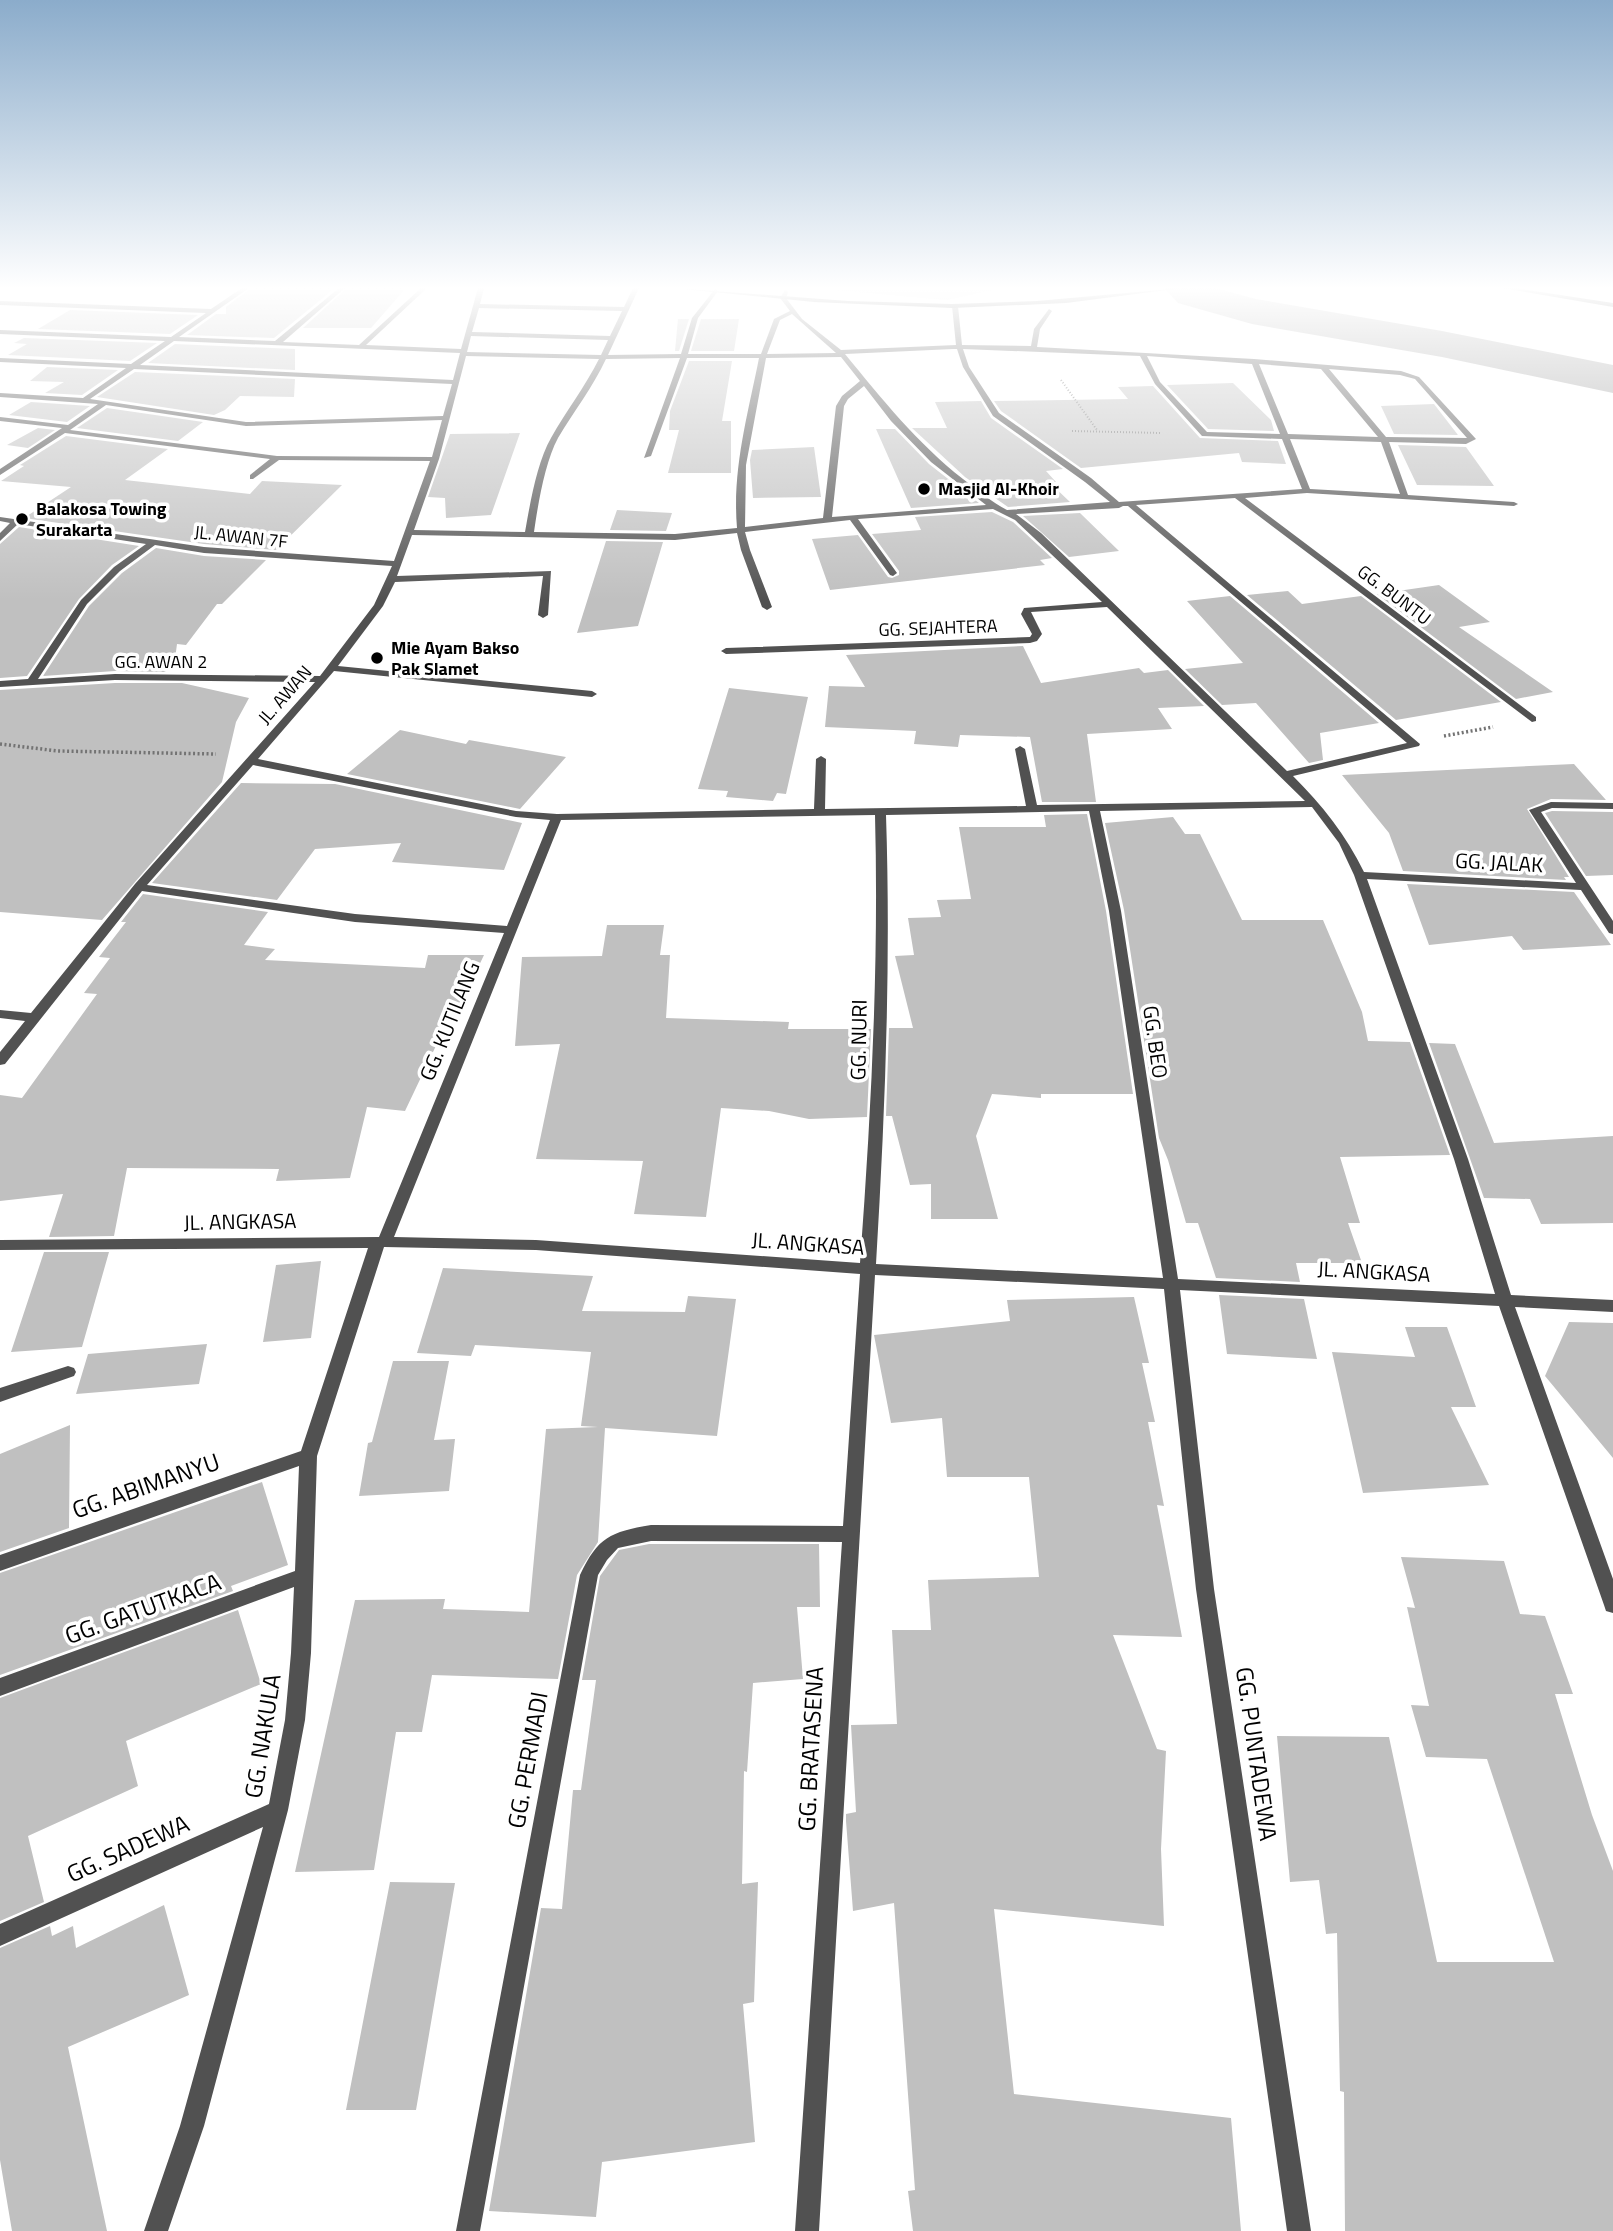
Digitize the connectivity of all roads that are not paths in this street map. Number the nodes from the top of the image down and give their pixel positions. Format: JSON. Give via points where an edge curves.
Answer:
{"nodes":[{"id":1,"x":96,"y":392,"type":"edge"},
{"id":2,"x":453,"y":392,"type":"edge"},
{"id":3,"x":585,"y":392,"type":"edge"},
{"id":4,"x":671,"y":392,"type":"edge"},
{"id":5,"x":756,"y":392,"type":"edge"},
{"id":6,"x":852,"y":392,"type":"edge"},
{"id":7,"x":872,"y":392,"type":"edge"},
{"id":8,"x":981,"y":392,"type":"edge"},
{"id":9,"x":1165,"y":392,"type":"edge"},
{"id":10,"x":1267,"y":392,"type":"edge"},
{"id":11,"x":1344,"y":392,"type":"edge"},
{"id":12,"x":1430,"y":392,"type":"edge"},
{"id":13,"x":0,"y":395,"type":"edge"},
{"id":14,"x":84,"y":400,"type":"junction"},
{"id":15,"x":106,"y":403,"type":"junction"},
{"id":16,"x":445,"y":418,"type":"junction"},
{"id":17,"x":0,"y":419,"type":"edge"},
{"id":18,"x":67,"y":429,"type":"junction"},
{"id":19,"x":1286,"y":437,"type":"junction"},
{"id":20,"x":1385,"y":441,"type":"junction"},
{"id":21,"x":647,"y":456,"type":"dead end"},
{"id":22,"x":277,"y":458,"type":"junction"},
{"id":23,"x":435,"y":459,"type":"junction"},
{"id":24,"x":0,"y":473,"type":"edge"},
{"id":25,"x":253,"y":478,"type":"dead end"},
{"id":26,"x":1307,"y":491,"type":"junction"},
{"id":27,"x":1237,"y":496,"type":"junction"},
{"id":28,"x":1405,"y":497,"type":"junction"},
{"id":29,"x":1131,"y":505,"type":"junction"},
{"id":30,"x":1514,"y":505,"type":"dead end"},
{"id":31,"x":1119,"y":506,"type":"junction"},
{"id":32,"x":993,"y":507,"type":"junction"},
{"id":33,"x":1004,"y":512,"type":"junction"},
{"id":34,"x":852,"y":517,"type":"junction"},
{"id":35,"x":0,"y":519,"type":"edge"},
{"id":36,"x":827,"y":520,"type":"junction"},
{"id":37,"x":17,"y":521,"type":"junction"},
{"id":38,"x":740,"y":530,"type":"junction"},
{"id":39,"x":408,"y":532,"type":"junction"},
{"id":40,"x":529,"y":534,"type":"junction"},
{"id":41,"x":0,"y":538,"type":"edge"},
{"id":42,"x":155,"y":542,"type":"junction"},
{"id":43,"x":397,"y":564,"type":"junction"},
{"id":44,"x":893,"y":573,"type":"dead end"},
{"id":45,"x":392,"y":579,"type":"junction"},
{"id":46,"x":1110,"y":604,"type":"junction"},
{"id":47,"x":767,"y":607,"type":"dead end"},
{"id":48,"x":543,"y":615,"type":"dead end"},
{"id":49,"x":726,"y":651,"type":"dead end"},
{"id":50,"x":331,"y":668,"type":"junction"},
{"id":51,"x":323,"y":679,"type":"junction"},
{"id":52,"x":32,"y":680,"type":"junction"},
{"id":53,"x":0,"y":684,"type":"edge"},
{"id":54,"x":592,"y":694,"type":"dead end"},
{"id":55,"x":1532,"y":719,"type":"road end"},
{"id":56,"x":1020,"y":749,"type":"dead end"},
{"id":57,"x":821,"y":758,"type":"dead end"},
{"id":58,"x":251,"y":761,"type":"junction"},
{"id":59,"x":1285,"y":775,"type":"junction"},
{"id":60,"x":1315,"y":804,"type":"junction"},
{"id":61,"x":1613,"y":806,"type":"edge"},
{"id":62,"x":1094,"y":809,"type":"junction"},
{"id":63,"x":1032,"y":810,"type":"junction"},
{"id":64,"x":880,"y":812,"type":"junction"},
{"id":65,"x":819,"y":813,"type":"junction"},
{"id":66,"x":557,"y":817,"type":"junction"},
{"id":67,"x":1360,"y":875,"type":"junction"},
{"id":68,"x":139,"y":887,"type":"junction"},
{"id":69,"x":1585,"y":887,"type":"junction"},
{"id":70,"x":510,"y":930,"type":"junction"},
{"id":71,"x":1613,"y":930,"type":"edge"},
{"id":72,"x":0,"y":1014,"type":"edge"},
{"id":73,"x":36,"y":1018,"type":"junction"},
{"id":74,"x":0,"y":1061,"type":"edge"},
{"id":75,"x":380,"y":1242,"type":"junction"},
{"id":76,"x":0,"y":1245,"type":"edge"},
{"id":77,"x":866,"y":1269,"type":"junction"},
{"id":78,"x":1171,"y":1282,"type":"junction"},
{"id":79,"x":1506,"y":1300,"type":"junction"},
{"id":80,"x":1613,"y":1306,"type":"edge"},
{"id":81,"x":68,"y":1372,"type":"dead end"},
{"id":82,"x":0,"y":1395,"type":"edge"},
{"id":83,"x":308,"y":1456,"type":"junction"},
{"id":84,"x":850,"y":1534,"type":"junction"},
{"id":85,"x":0,"y":1563,"type":"edge"},
{"id":86,"x":303,"y":1576,"type":"junction"},
{"id":87,"x":1613,"y":1605,"type":"edge"},
{"id":88,"x":0,"y":1687,"type":"edge"},
{"id":89,"x":278,"y":1810,"type":"junction"},
{"id":90,"x":0,"y":1935,"type":"edge"},
{"id":91,"x":156,"y":2231,"type":"edge"},
{"id":92,"x":468,"y":2231,"type":"edge"},
{"id":93,"x":807,"y":2231,"type":"edge"},
{"id":94,"x":1299,"y":2231,"type":"edge"}],
"edges":[{"from":1,"to":14,"type":"street"},
{"from":2,"to":16,"type":"street","name":"JL. AWAN"},
{"from":3,"to":40,"type":"street","via":[[553,440]]},
{"from":4,"to":21,"type":"street"},
{"from":5,"to":38,"type":"street","via":[[739,482]]},
{"from":6,"to":36,"type":"street","via":[[841,406]]},
{"from":7,"to":32,"type":"street","via":[[934,460]]},
{"from":8,"to":31,"type":"street","via":[[1002,420]]},
{"from":9,"to":19,"type":"street","via":[[1207,434]]},
{"from":10,"to":19,"type":"street"},
{"from":11,"to":20,"type":"street"},
{"from":12,"to":20,"type":"street","via":[[1472,439]]},
{"from":13,"to":14,"type":"street"},
{"from":14,"to":15,"type":"street"},
{"from":15,"to":16,"type":"street","via":[[246,424]]},
{"from":15,"to":18,"type":"street"},
{"from":16,"to":23,"type":"street","name":"JL. AWAN"},
{"from":17,"to":18,"type":"street"},
{"from":18,"to":22,"type":"street"},
{"from":18,"to":24,"type":"street"},
{"from":19,"to":20,"type":"street"},
{"from":19,"to":26,"type":"street"},
{"from":20,"to":28,"type":"street"},
{"from":22,"to":23,"type":"street"},
{"from":22,"to":25,"type":"street"},
{"from":23,"to":39,"type":"street","name":"JL. AWAN"},
{"from":26,"to":27,"type":"street"},
{"from":26,"to":28,"type":"street"},
{"from":27,"to":29,"type":"street"},
{"from":27,"to":55,"type":"street","name":"GG. BUNTU"},
{"from":28,"to":30,"type":"street"},
{"from":29,"to":31,"type":"street"},
{"from":29,"to":59,"type":"street","via":[[1415,744]]},
{"from":31,"to":33,"type":"street"},
{"from":32,"to":33,"type":"street"},
{"from":32,"to":34,"type":"street"},
{"from":33,"to":46,"type":"street","via":[[1024,522]]},
{"from":34,"to":36,"type":"street"},
{"from":34,"to":44,"type":"street"},
{"from":35,"to":37,"type":"street","name":"JL. AWAN 7F"},
{"from":36,"to":38,"type":"street"},
{"from":37,"to":41,"type":"street"},
{"from":37,"to":42,"type":"street","name":"JL. AWAN 7F"},
{"from":38,"to":40,"type":"street","via":[[656,538]]},
{"from":38,"to":47,"type":"street"},
{"from":39,"to":40,"type":"street"},
{"from":39,"to":43,"type":"street","name":"JL. AWAN"},
{"from":42,"to":43,"type":"street","name":"JL. AWAN 7F","via":[[239,554]]},
{"from":42,"to":52,"type":"street","via":[[117,569],[84,601]]},
{"from":43,"to":45,"type":"street","name":"JL. AWAN"},
{"from":45,"to":48,"type":"street","via":[[548,573]]},
{"from":45,"to":50,"type":"street","name":"JL. AWAN","via":[[369,620]]},
{"from":46,"to":49,"type":"street","name":"GG. SEJAHTERA","via":[[1027,610],[1037,634],[1030,640]]},
{"from":46,"to":59,"type":"street"},
{"from":50,"to":51,"type":"street","name":"JL. AWAN"},
{"from":50,"to":54,"type":"street"},
{"from":51,"to":52,"type":"street","name":"GG. AWAN 2"},
{"from":51,"to":58,"type":"street","name":"JL. AWAN"},
{"from":52,"to":53,"type":"street","name":"GG. AWAN 2"},
{"from":56,"to":63,"type":"street"},
{"from":57,"to":65,"type":"street"},
{"from":58,"to":66,"type":"street","via":[[516,814]]},
{"from":58,"to":68,"type":"street","name":"JL. AWAN"},
{"from":59,"to":60,"type":"street"},
{"from":60,"to":62,"type":"street"},
{"from":60,"to":67,"type":"street","via":[[1344,843]]},
{"from":61,"to":69,"type":"street","via":[[1551,805],[1535,810]]},
{"from":62,"to":63,"type":"street"},
{"from":62,"to":78,"type":"street","name":"GG. BEO","via":[[1117,924]]},
{"from":63,"to":64,"type":"street"},
{"from":64,"to":65,"type":"street"},
{"from":64,"to":77,"type":"street","name":"GG. NURI","via":[[883,903],[878,1107]]},
{"from":65,"to":66,"type":"street"},
{"from":66,"to":70,"type":"street","name":"GG. KUTILANG"},
{"from":67,"to":69,"type":"street","name":"GG. JALAK"},
{"from":67,"to":79,"type":"street"},
{"from":68,"to":70,"type":"street","via":[[355,918]]},
{"from":68,"to":73,"type":"street","name":"JL. AWAN"},
{"from":69,"to":71,"type":"street"},
{"from":70,"to":75,"type":"street","name":"GG. KUTILANG"},
{"from":72,"to":73,"type":"street"},
{"from":73,"to":74,"type":"street","name":"JL. AWAN"},
{"from":75,"to":76,"type":"street","name":"JL. ANGKASA"},
{"from":75,"to":77,"type":"street","name":"JL. ANGKASA","via":[[537,1245]]},
{"from":75,"to":83,"type":"street","name":"GG. NAKULA"},
{"from":77,"to":78,"type":"street","name":"JL. ANGKASA"},
{"from":77,"to":84,"type":"street","name":"GG. BRATASENA"},
{"from":78,"to":79,"type":"street","name":"JL. ANGKASA"},
{"from":78,"to":94,"type":"street","name":"GG. PUNTADEWA","via":[[1205,1589]]},
{"from":79,"to":80,"type":"street","name":"JL. ANGKASA"},
{"from":79,"to":87,"type":"street"},
{"from":81,"to":82,"type":"street"},
{"from":83,"to":85,"type":"street","name":"GG. ABIMANYU"},
{"from":83,"to":86,"type":"street","name":"GG. NAKULA"},
{"from":84,"to":92,"type":"street","name":"GG. PERMADI","via":[[651,1533],[618,1538],[600,1551],[589,1575]]},
{"from":84,"to":93,"type":"street","name":"GG. BRATASENA"},
{"from":86,"to":88,"type":"street","name":"GG. GATUTKACA"},
{"from":86,"to":89,"type":"street","name":"GG. NAKULA","via":[[295,1720]]},
{"from":89,"to":90,"type":"street","name":"GG. SADEWA"},
{"from":89,"to":91,"type":"street","name":"GG. NAKULA","via":[[195,2113]]}]}
